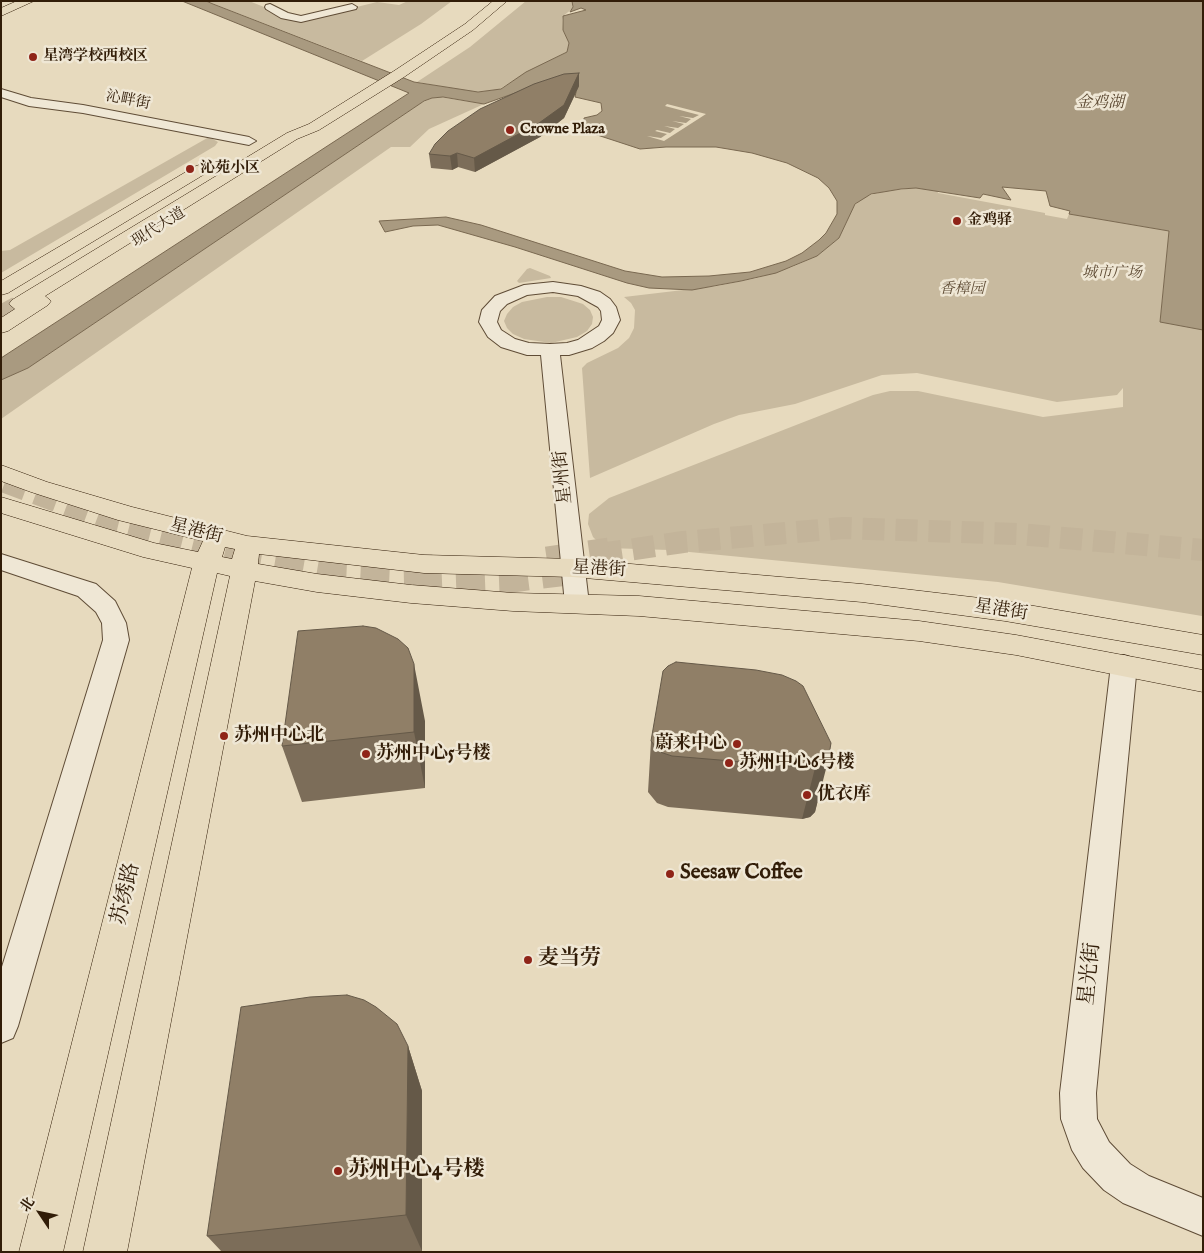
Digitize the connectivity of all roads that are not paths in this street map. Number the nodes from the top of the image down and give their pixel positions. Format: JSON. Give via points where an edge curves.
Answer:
{"nodes":[{"id":1,"x":28,"y":1,"type":"edge"},
{"id":2,"x":502,"y":1,"type":"edge"},
{"id":3,"x":286,"y":3,"type":"dead end"},
{"id":4,"x":352,"y":7,"type":"dead end"},
{"id":5,"x":1,"y":12,"type":"edge"},
{"id":6,"x":1,"y":93,"type":"edge"},
{"id":7,"x":289,"y":122,"type":"dead end"},
{"id":8,"x":314,"y":127,"type":"junction"},
{"id":9,"x":272,"y":133,"type":"junction"},
{"id":10,"x":249,"y":141,"type":"junction"},
{"id":11,"x":233,"y":151,"type":"dead end"},
{"id":12,"x":216,"y":161,"type":"dead end"},
{"id":13,"x":8,"y":297,"type":"edge"},
{"id":14,"x":1,"y":326,"type":"tunnel mouth"},
{"id":15,"x":550,"y":350,"type":"junction"},
{"id":16,"x":1,"y":472,"type":"edge"},
{"id":17,"x":1,"y":505,"type":"edge"},
{"id":18,"x":211,"y":550,"type":"junction"},
{"id":19,"x":245,"y":557,"type":"junction"},
{"id":20,"x":1,"y":562,"type":"edge"},
{"id":21,"x":573,"y":568,"type":"junction"},
{"id":22,"x":577,"y":604,"type":"junction"},
{"id":23,"x":1203,"y":645,"type":"edge"},
{"id":24,"x":1124,"y":665,"type":"junction"},
{"id":25,"x":1203,"y":682,"type":"edge"},
{"id":26,"x":1,"y":1026,"type":"edge"},
{"id":27,"x":1203,"y":1217,"type":"edge"},
{"id":28,"x":41,"y":1252,"type":"edge"},
{"id":29,"x":105,"y":1252,"type":"edge"}],
"edges":[{"from":1,"to":5,"type":"main road"},
{"from":2,"to":8,"type":"main road","name":"现代大道","via":[[399,74]]},
{"from":3,"to":4,"type":"street","via":[[266,5],[285,16],[301,19]]},
{"from":6,"to":10,"type":"street","name":"沁畔街","via":[[29,102],[83,109]]},
{"from":7,"to":9,"type":"main road","name":"现代大道"},
{"from":8,"to":13,"type":"main road","name":"现代大道","via":[[292,136]]},
{"from":8,"to":14,"type":"main road","name":"现代大道"},
{"from":9,"to":10,"type":"main road","name":"现代大道"},
{"from":9,"to":13,"type":"main road","name":"现代大道","via":[[264,143]]},
{"from":10,"to":11,"type":"main road","name":"现代大道"},
{"from":12,"to":13,"type":"main road","name":"现代大道"},
{"from":15,"to":15,"type":"street","via":[[568,349],[598,338],[611,320],[610,311],[604,303],[581,291],[553,287],[512,294],[491,310],[488,322],[494,333],[508,343],[527,349]]},
{"from":15,"to":21,"type":"street","name":"星州街"},
{"from":16,"to":18,"type":"main road","name":"星港街"},
{"from":17,"to":18,"type":"main road","name":"星港街","via":[[152,551]]},
{"from":18,"to":19,"type":"main road","name":"星港街"},
{"from":18,"to":28,"type":"main road","name":"苏绣路"},
{"from":19,"to":21,"type":"main road","name":"星港街"},
{"from":19,"to":22,"type":"main road","name":"星港街","via":[[317,583],[410,594]]},
{"from":19,"to":29,"type":"main road"},
{"from":20,"to":26,"type":"street","via":[[87,590],[106,607],[114,623],[116,640]]},
{"from":21,"to":22,"type":"street","name":"星州街"},
{"from":21,"to":23,"type":"main road","name":"星港街","via":[[862,592],[953,603]]},
{"from":22,"to":24,"type":"main road","name":"星港街","via":[[639,606],[911,630]]},
{"from":24,"to":25,"type":"main road","name":"星港街"},
{"from":24,"to":27,"type":"street","name":"星光街","via":[[1078,1093],[1079,1119],[1096,1155],[1118,1178],[1136,1190]]}]}
